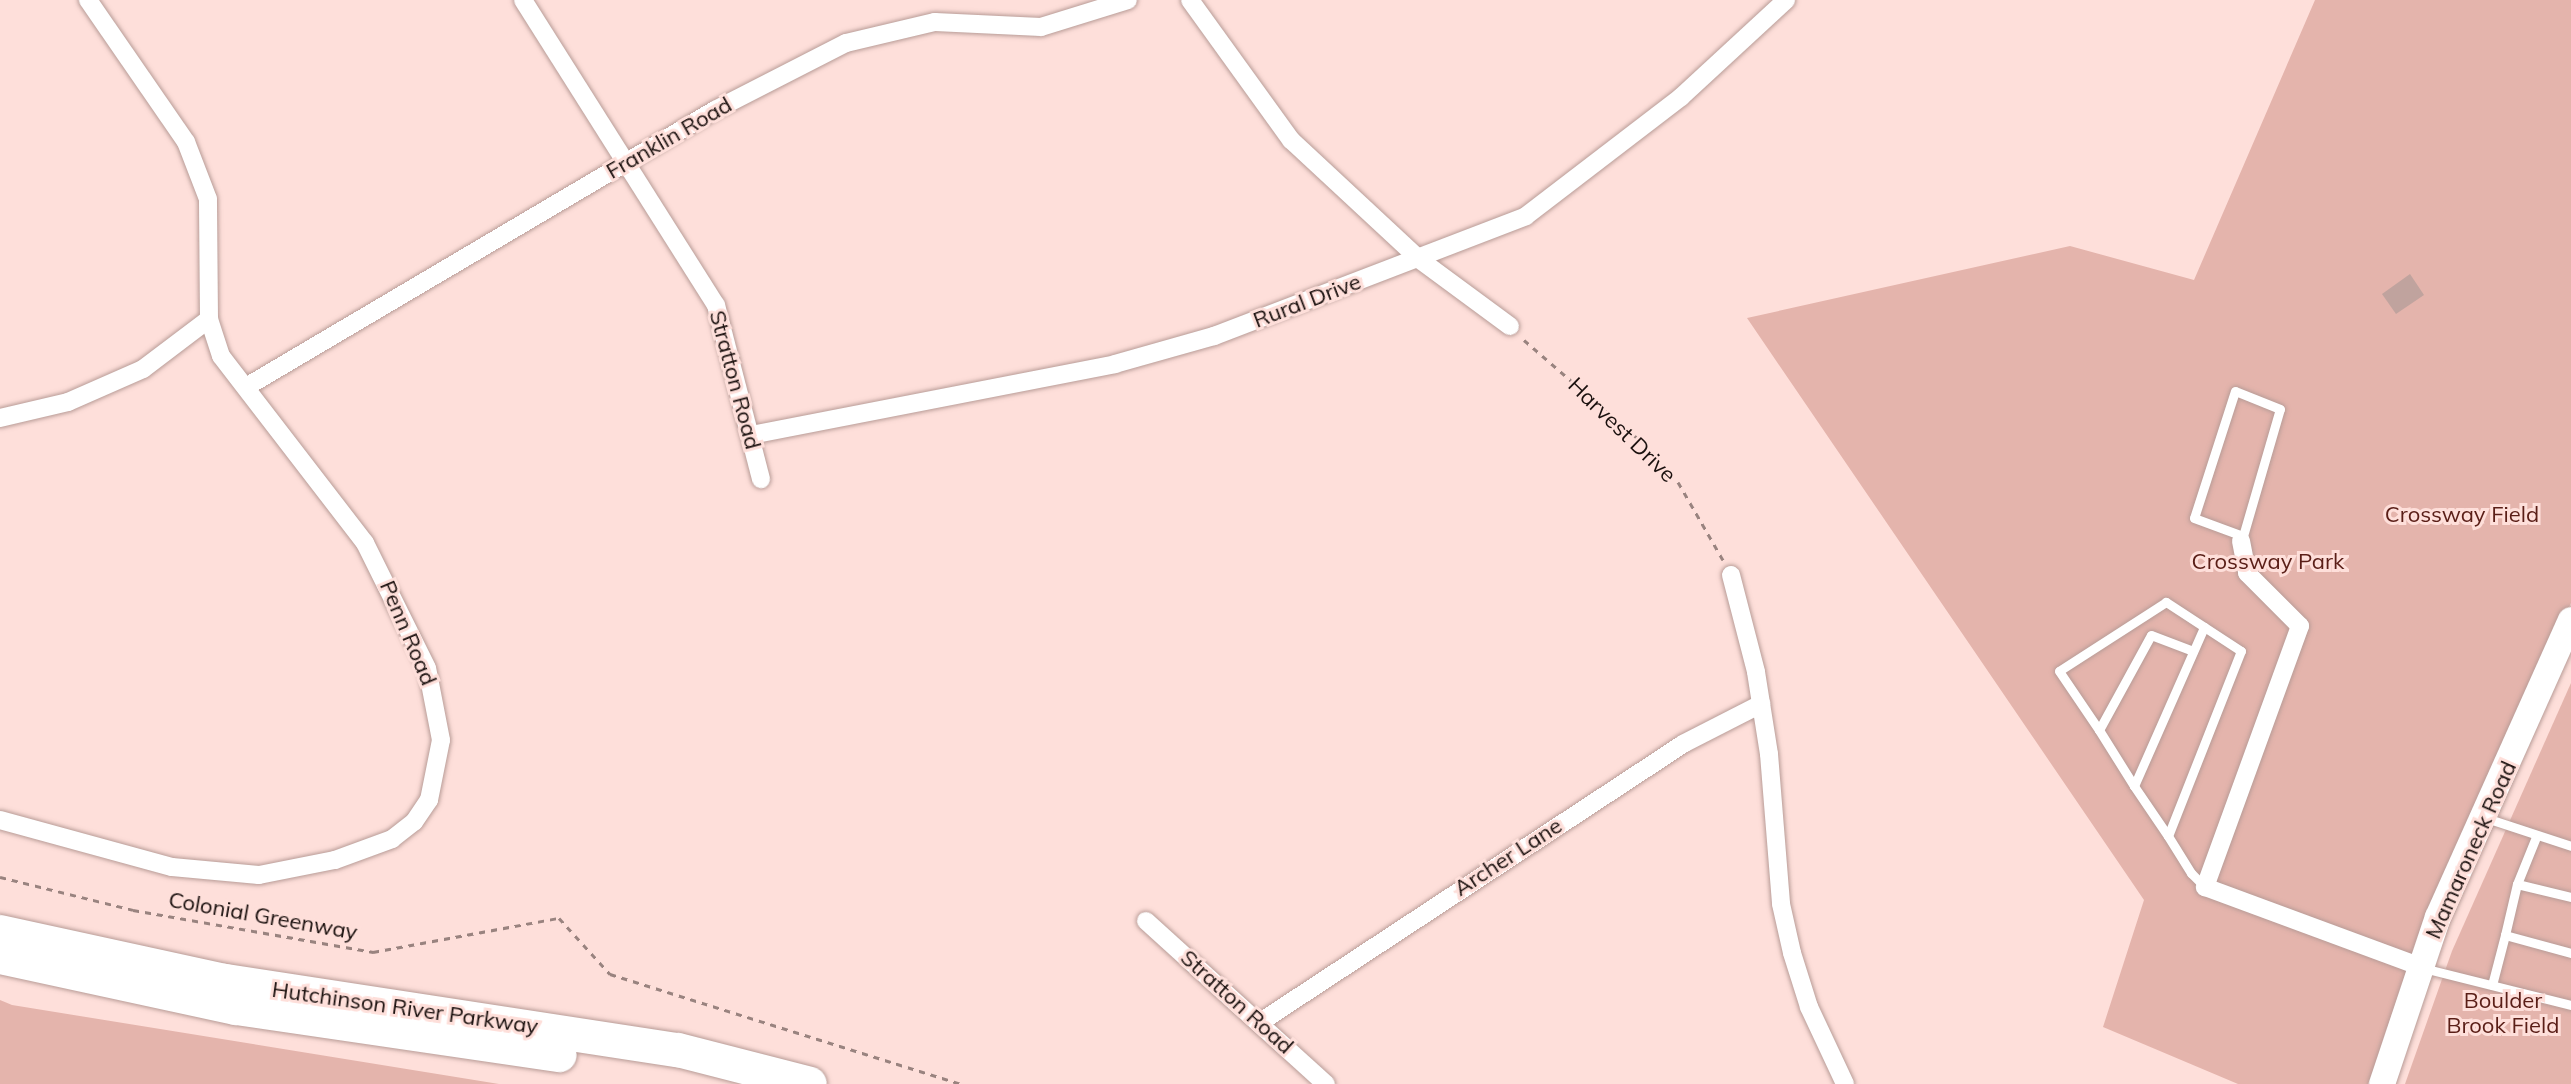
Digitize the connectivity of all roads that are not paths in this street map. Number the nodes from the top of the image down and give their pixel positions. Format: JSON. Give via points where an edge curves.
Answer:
{"nodes":[{"id":1,"x":88,"y":0,"type":"edge"},
{"id":2,"x":523,"y":0,"type":"edge"},
{"id":3,"x":1128,"y":0,"type":"edge"},
{"id":4,"x":1190,"y":0,"type":"edge"},
{"id":5,"x":1786,"y":0,"type":"edge"},
{"id":6,"x":627,"y":163,"type":"junction"},
{"id":7,"x":1419,"y":259,"type":"junction"},
{"id":8,"x":209,"y":319,"type":"junction"},
{"id":9,"x":1510,"y":326,"type":"road end"},
{"id":10,"x":246,"y":387,"type":"junction"},
{"id":11,"x":0,"y":418,"type":"edge"},
{"id":12,"x":751,"y":435,"type":"junction"},
{"id":13,"x":761,"y":479,"type":"dead end"},
{"id":14,"x":2242,"y":538,"type":"junction"},
{"id":15,"x":1731,"y":575,"type":"road end"},
{"id":16,"x":2571,"y":620,"type":"edge"},
{"id":17,"x":2204,"y":627,"type":"junction"},
{"id":18,"x":2193,"y":651,"type":"junction"},
{"id":19,"x":1761,"y":704,"type":"junction"},
{"id":20,"x":2099,"y":730,"type":"junction"},
{"id":21,"x":2134,"y":786,"type":"junction"},
{"id":22,"x":2486,"y":818,"type":"junction"},
{"id":23,"x":0,"y":820,"type":"edge"},
{"id":24,"x":2168,"y":836,"type":"junction"},
{"id":25,"x":2536,"y":837,"type":"junction"},
{"id":26,"x":2571,"y":846,"type":"edge"},
{"id":27,"x":2517,"y":884,"type":"junction"},
{"id":28,"x":2205,"y":887,"type":"junction"},
{"id":29,"x":2571,"y":897,"type":"edge"},
{"id":30,"x":1146,"y":921,"type":"dead end"},
{"id":31,"x":0,"y":932,"type":"edge"},
{"id":32,"x":2505,"y":935,"type":"junction"},
{"id":33,"x":2571,"y":953,"type":"edge"},
{"id":34,"x":0,"y":957,"type":"edge"},
{"id":35,"x":2421,"y":967,"type":"junction"},
{"id":36,"x":2492,"y":985,"type":"junction"},
{"id":37,"x":2571,"y":1005,"type":"edge"},
{"id":38,"x":1262,"y":1021,"type":"junction"},
{"id":39,"x":721,"y":1084,"type":"edge"},
{"id":40,"x":810,"y":1084,"type":"edge"},
{"id":41,"x":1326,"y":1084,"type":"edge"},
{"id":42,"x":1845,"y":1084,"type":"edge"},
{"id":43,"x":2382,"y":1084,"type":"edge"}],
"edges":[{"from":1,"to":8,"type":"street","name":"Penn Road","via":[[186,142],[208,199]]},
{"from":2,"to":6,"type":"street","name":"Stratton Road"},
{"from":3,"to":6,"type":"street","name":"Franklin Road","via":[[1041,27],[935,22],[846,43]]},
{"from":4,"to":7,"type":"street","via":[[1291,140]]},
{"from":5,"to":7,"type":"street","name":"Rural Drive","via":[[1681,97],[1526,216]]},
{"from":6,"to":10,"type":"street","name":"Franklin Road"},
{"from":6,"to":12,"type":"street","name":"Stratton Road","via":[[716,305]]},
{"from":7,"to":9,"type":"street"},
{"from":7,"to":12,"type":"street","name":"Rural Drive","via":[[1214,336],[1115,364]]},
{"from":8,"to":10,"type":"street","name":"Penn Road","via":[[221,356]]},
{"from":8,"to":11,"type":"street","via":[[143,369],[68,402]]},
{"from":10,"to":23,"type":"street","name":"Penn Road","via":[[365,543],[403,613],[438,710],[441,740],[429,800],[414,822],[392,839],[335,860],[259,875],[172,867]]},
{"from":12,"to":13,"type":"street","name":"Stratton Road"},
{"from":14,"to":14,"type":"lane","via":[[2280,409],[2235,391],[2194,518]]},
{"from":14,"to":28,"type":"street","via":[[2247,573],[2300,626]]},
{"from":15,"to":19,"type":"street"},
{"from":16,"to":22,"type":"street","name":"Mamaroneck Road"},
{"from":17,"to":18,"type":"lane"},
{"from":17,"to":20,"type":"lane","via":[[2166,602],[2059,671]]},
{"from":17,"to":24,"type":"lane","via":[[2241,651]]},
{"from":18,"to":20,"type":"lane","via":[[2151,635]]},
{"from":18,"to":21,"type":"lane"},
{"from":19,"to":38,"type":"street","name":"Archer Lane","via":[[1683,744]]},
{"from":19,"to":42,"type":"street","via":[[1784,916],[1809,1007]]},
{"from":20,"to":21,"type":"lane"},
{"from":21,"to":24,"type":"lane"},
{"from":22,"to":25,"type":"lane"},
{"from":22,"to":35,"type":"street","name":"Mamaroneck Road","via":[[2438,917]]},
{"from":24,"to":28,"type":"lane"},
{"from":25,"to":26,"type":"lane"},
{"from":25,"to":27,"type":"lane"},
{"from":27,"to":29,"type":"lane"},
{"from":27,"to":32,"type":"lane"},
{"from":28,"to":35,"type":"street"},
{"from":30,"to":38,"type":"street","name":"Stratton Road"},
{"from":31,"to":40,"type":"highway","name":"Hutchinson River Parkway","via":[[225,981],[678,1050]]},
{"from":32,"to":33,"type":"lane"},
{"from":32,"to":36,"type":"lane"},
{"from":34,"to":39,"type":"highway","name":"Hutchinson River Parkway","via":[[226,1006],[595,1060]]},
{"from":35,"to":36,"type":"lane"},
{"from":35,"to":43,"type":"street","name":"Mamaroneck Road"},
{"from":36,"to":37,"type":"lane"},
{"from":38,"to":41,"type":"street","name":"Stratton Road"}]}
